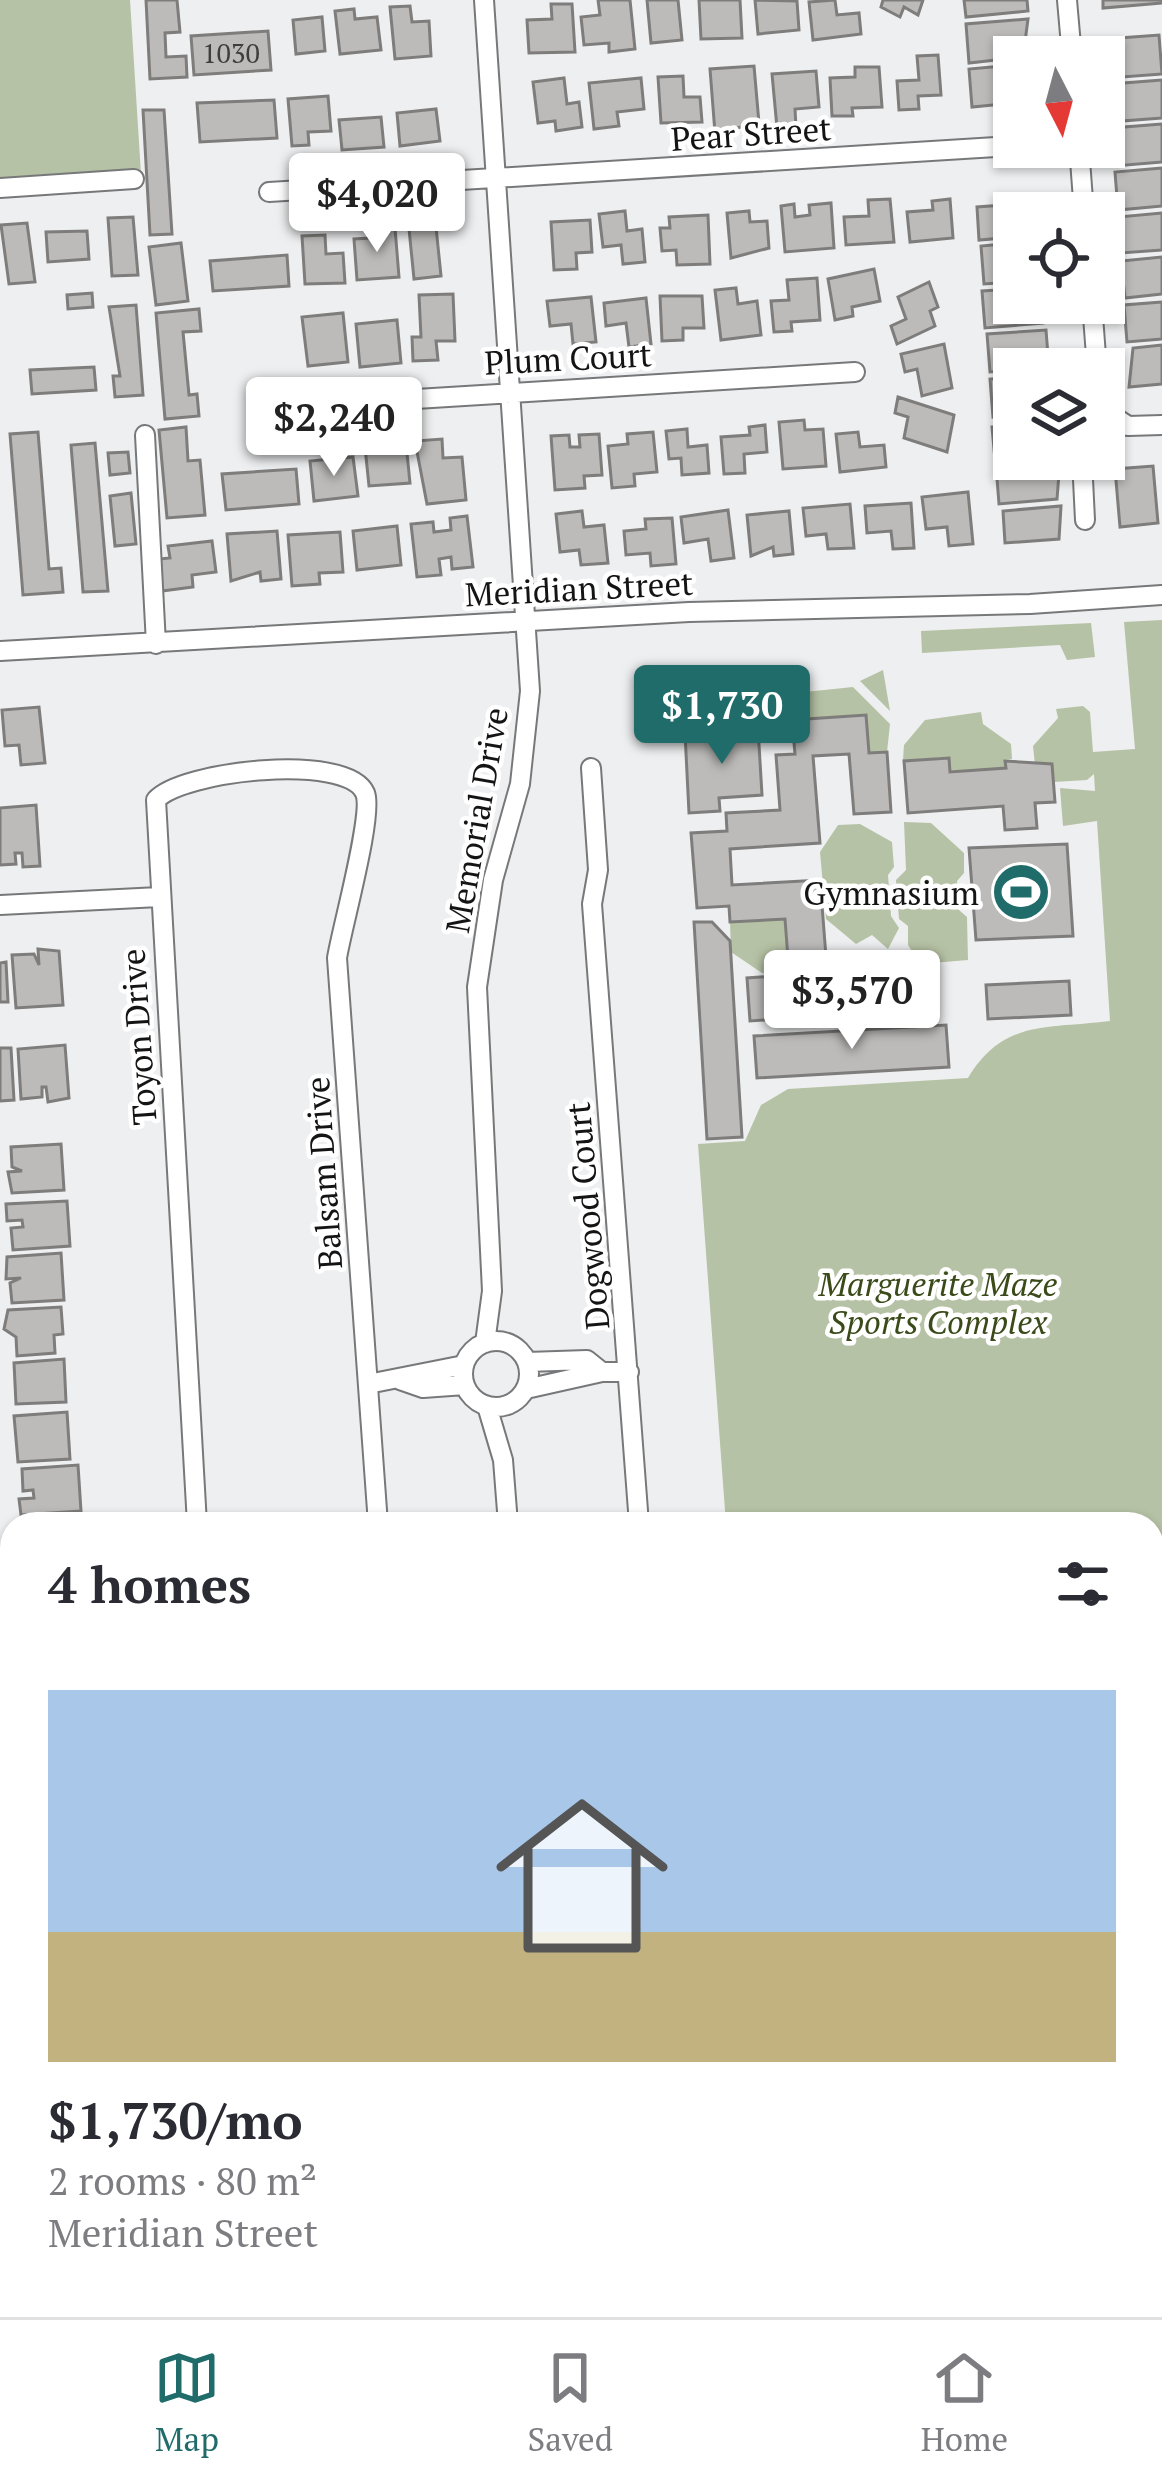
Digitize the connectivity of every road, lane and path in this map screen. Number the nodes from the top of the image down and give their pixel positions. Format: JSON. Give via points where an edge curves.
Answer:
{"nodes":[{"id":1,"x":484,"y":0,"type":"edge"},
{"id":2,"x":1067,"y":0,"type":"edge"},
{"id":3,"x":1070,"y":36,"type":"edge"},
{"id":4,"x":993,"y":147,"type":"edge"},
{"id":5,"x":134,"y":179,"type":"dead end"},
{"id":6,"x":495,"y":180,"type":"junction"},
{"id":7,"x":0,"y":188,"type":"edge"},
{"id":8,"x":269,"y":192,"type":"dead end"},
{"id":9,"x":855,"y":372,"type":"dead end"},
{"id":10,"x":513,"y":392,"type":"junction"},
{"id":11,"x":285,"y":407,"type":"dead end"},
{"id":12,"x":1162,"y":424,"type":"edge"},
{"id":13,"x":1125,"y":425,"type":"edge"},
{"id":14,"x":145,"y":435,"type":"dead end"},
{"id":15,"x":1083,"y":480,"type":"edge"},
{"id":16,"x":1085,"y":520,"type":"dead end"},
{"id":17,"x":1162,"y":595,"type":"edge"},
{"id":18,"x":529,"y":621,"type":"junction"},
{"id":19,"x":155,"y":644,"type":"junction"},
{"id":20,"x":0,"y":651,"type":"edge"},
{"id":21,"x":591,"y":768,"type":"dead end"},
{"id":22,"x":369,"y":821,"type":"joint"},
{"id":23,"x":159,"y":897,"type":"junction"},
{"id":24,"x":0,"y":904,"type":"edge"},
{"id":25,"x":492,"y":1291,"type":"junction"},
{"id":26,"x":485,"y":1343,"type":"junction"},
{"id":27,"x":512,"y":1345,"type":"junction"},
{"id":28,"x":526,"y":1362,"type":"junction"},
{"id":29,"x":464,"y":1365,"type":"junction"},
{"id":30,"x":602,"y":1372,"type":"junction"},
{"id":31,"x":629,"y":1372,"type":"junction"},
{"id":32,"x":395,"y":1378,"type":"junction"},
{"id":33,"x":368,"y":1384,"type":"junction"},
{"id":34,"x":465,"y":1385,"type":"junction"},
{"id":35,"x":526,"y":1389,"type":"junction"},
{"id":36,"x":509,"y":1404,"type":"junction"},
{"id":37,"x":487,"y":1406,"type":"junction"},
{"id":38,"x":503,"y":1460,"type":"junction"},
{"id":39,"x":196,"y":1512,"type":"edge"},
{"id":40,"x":377,"y":1512,"type":"edge"},
{"id":41,"x":507,"y":1512,"type":"edge"},
{"id":42,"x":638,"y":1512,"type":"edge"}],
"edges":[{"from":1,"to":6,"type":"street","name":"Memorial Drive"},
{"from":2,"to":3,"type":"street"},
{"from":4,"to":6,"type":"street","name":"Pear Street"},
{"from":5,"to":7,"type":"street"},
{"from":6,"to":8,"type":"street","name":"Pear Street"},
{"from":6,"to":10,"type":"street","name":"Memorial Drive"},
{"from":9,"to":10,"type":"street","name":"Plum Court"},
{"from":10,"to":11,"type":"street","name":"Plum Court"},
{"from":10,"to":18,"type":"street","name":"Memorial Drive"},
{"from":12,"to":13,"type":"street"},
{"from":14,"to":19,"type":"street"},
{"from":15,"to":16,"type":"street"},
{"from":17,"to":18,"type":"street","name":"Meridian Street"},
{"from":18,"to":19,"type":"street","name":"Meridian Street"},
{"from":18,"to":25,"type":"street","name":"Memorial Drive","via":[[520,784],[477,987]]},
{"from":19,"to":20,"type":"street","name":"Meridian Street"},
{"from":21,"to":31,"type":"street","name":"Dogwood Court","via":[[598,870],[592,904]]},
{"from":22,"to":23,"type":"street","name":"Toyon Drive","via":[[366,794],[352,777],[325,769],[189,779],[156,800]]},
{"from":22,"to":33,"type":"street","name":"Balsam Drive","via":[[337,958]]},
{"from":23,"to":24,"type":"street"},
{"from":23,"to":39,"type":"street","name":"Toyon Drive"},
{"from":25,"to":26,"type":"street"},
{"from":25,"to":27,"type":"street"},
{"from":26,"to":27,"type":"street"},
{"from":26,"to":29,"type":"street"},
{"from":27,"to":28,"type":"street"},
{"from":28,"to":30,"type":"street","via":[[587,1360]]},
{"from":28,"to":35,"type":"street"},
{"from":29,"to":32,"type":"street"},
{"from":29,"to":34,"type":"street"},
{"from":30,"to":31,"type":"street"},
{"from":30,"to":35,"type":"street"},
{"from":31,"to":42,"type":"street","name":"Dogwood Court"},
{"from":32,"to":33,"type":"street"},
{"from":32,"to":34,"type":"street","via":[[423,1388]]},
{"from":33,"to":40,"type":"street","name":"Balsam Drive"},
{"from":34,"to":37,"type":"street"},
{"from":35,"to":36,"type":"street"},
{"from":36,"to":37,"type":"street"},
{"from":36,"to":38,"type":"street"},
{"from":37,"to":38,"type":"street"},
{"from":38,"to":41,"type":"street"}]}
